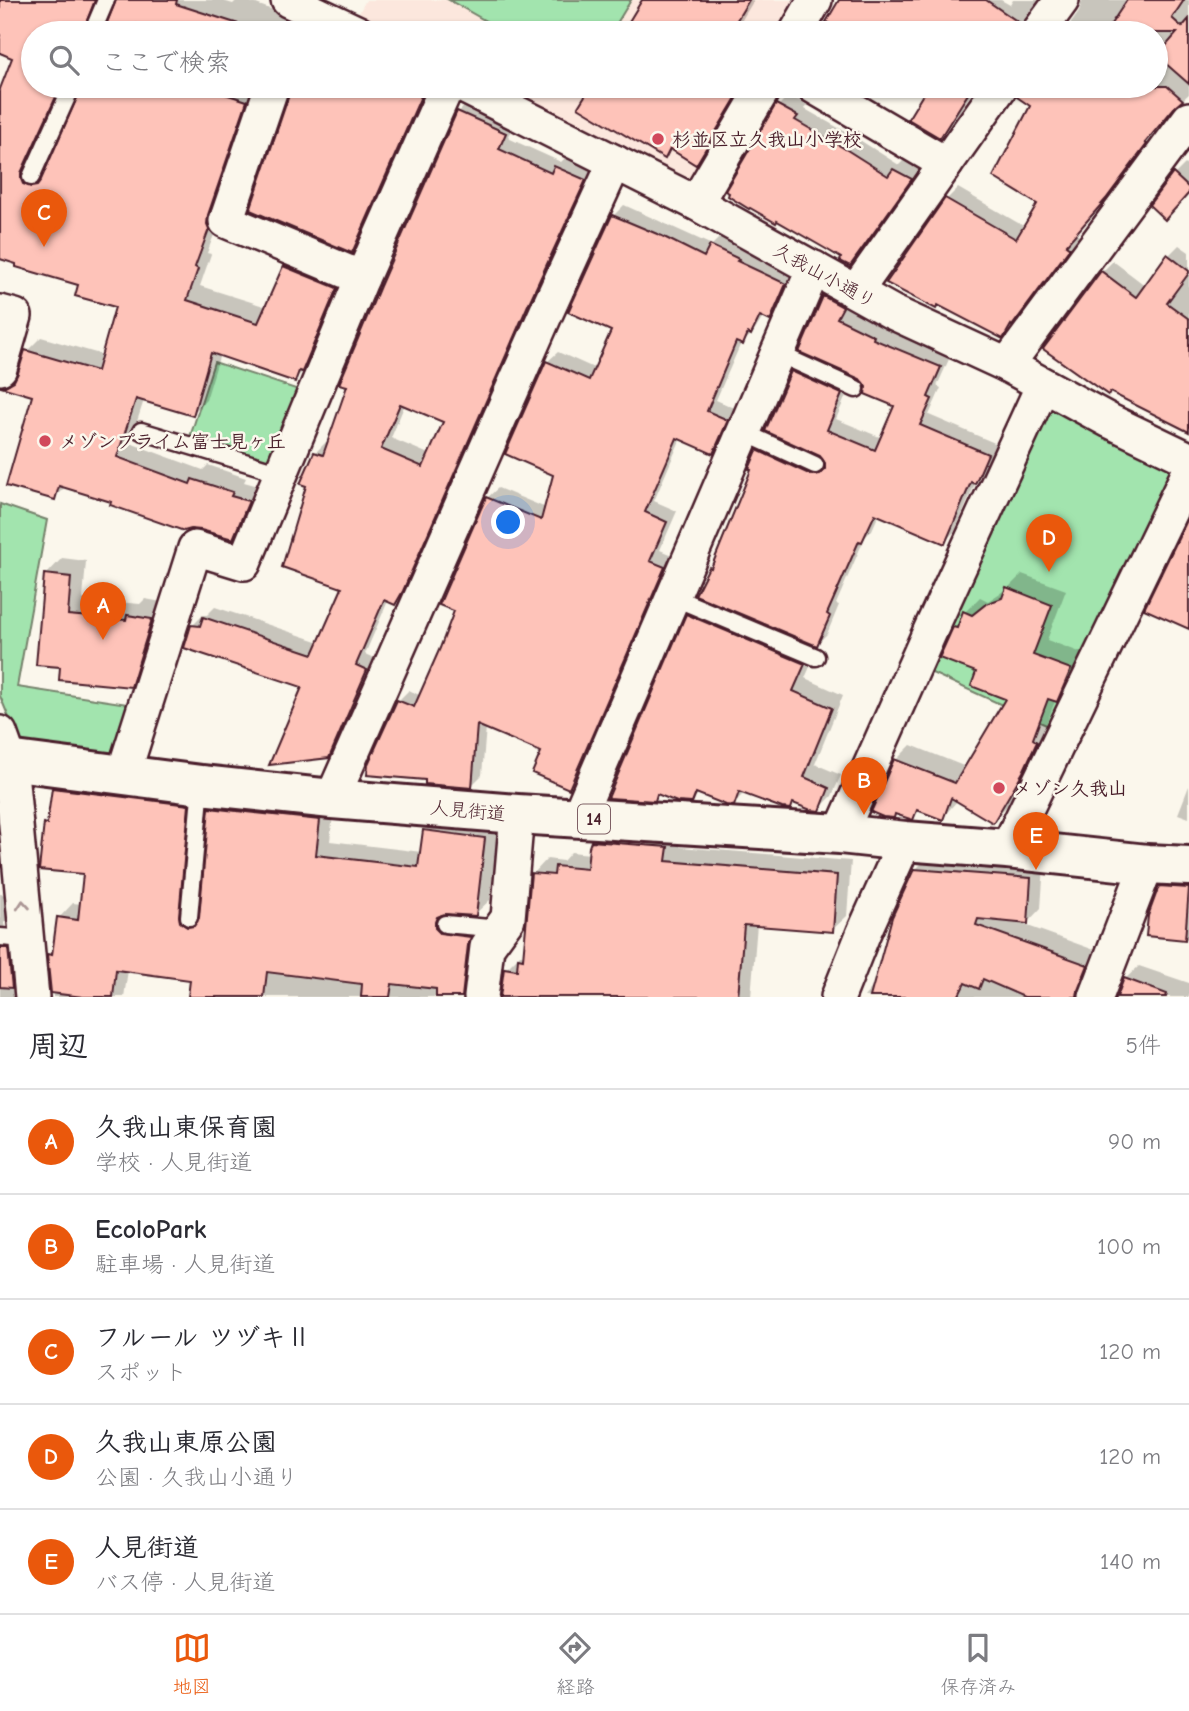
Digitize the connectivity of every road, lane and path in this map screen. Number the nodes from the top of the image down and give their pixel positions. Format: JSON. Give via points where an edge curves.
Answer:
{"nodes":[{"id":1,"x":106,"y":0,"type":"edge"},
{"id":2,"x":815,"y":0,"type":"edge"},
{"id":3,"x":1057,"y":1,"type":"edge"},
{"id":4,"x":306,"y":11,"type":"edge"},
{"id":5,"x":97,"y":21,"type":"edge"},
{"id":6,"x":330,"y":21,"type":"edge"},
{"id":7,"x":803,"y":21,"type":"edge"},
{"id":8,"x":1045,"y":21,"type":"edge"},
{"id":9,"x":67,"y":98,"type":"edge"},
{"id":10,"x":268,"y":98,"type":"edge"},
{"id":11,"x":442,"y":98,"type":"edge"},
{"id":12,"x":487,"y":98,"type":"edge"},
{"id":13,"x":758,"y":98,"type":"edge"},
{"id":14,"x":833,"y":98,"type":"edge"},
{"id":15,"x":993,"y":98,"type":"edge"},
{"id":16,"x":1189,"y":119,"type":"edge"},
{"id":17,"x":615,"y":162,"type":"junction"},
{"id":18,"x":946,"y":164,"type":"junction"},
{"id":19,"x":32,"y":177,"type":"dead end"},
{"id":20,"x":696,"y":203,"type":"junction"},
{"id":21,"x":814,"y":268,"type":"junction"},
{"id":22,"x":362,"y":278,"type":"junction"},
{"id":23,"x":856,"y":291,"type":"junction"},
{"id":24,"x":0,"y":312,"type":"edge"},
{"id":25,"x":777,"y":353,"type":"junction"},
{"id":26,"x":1007,"y":365,"type":"junction"},
{"id":27,"x":0,"y":368,"type":"edge"},
{"id":28,"x":1043,"y":385,"type":"junction"},
{"id":29,"x":856,"y":389,"type":"dead end"},
{"id":30,"x":141,"y":431,"type":"dead end"},
{"id":31,"x":743,"y":432,"type":"junction"},
{"id":32,"x":1189,"y":459,"type":"edge"},
{"id":33,"x":815,"y":465,"type":"dead end"},
{"id":34,"x":1189,"y":472,"type":"edge"},
{"id":35,"x":281,"y":473,"type":"junction"},
{"id":36,"x":673,"y":597,"type":"junction"},
{"id":37,"x":816,"y":657,"type":"dead end"},
{"id":38,"x":3,"y":751,"type":"edge"},
{"id":39,"x":123,"y":775,"type":"junction"},
{"id":40,"x":201,"y":785,"type":"junction"},
{"id":41,"x":332,"y":799,"type":"junction"},
{"id":42,"x":517,"y":814,"type":"junction"},
{"id":43,"x":578,"y":818,"type":"junction"},
{"id":44,"x":840,"y":834,"type":"junction"},
{"id":45,"x":905,"y":841,"type":"junction"},
{"id":46,"x":1007,"y":849,"type":"junction"},
{"id":47,"x":1147,"y":864,"type":"junction"},
{"id":48,"x":1189,"y":866,"type":"edge"},
{"id":49,"x":189,"y":917,"type":"dead end"},
{"id":50,"x":445,"y":924,"type":"dead end"},
{"id":51,"x":500,"y":929,"type":"junction"},
{"id":52,"x":13,"y":938,"type":"edge"},
{"id":53,"x":32,"y":997,"type":"edge"},
{"id":54,"x":481,"y":997,"type":"edge"},
{"id":55,"x":838,"y":997,"type":"edge"},
{"id":56,"x":1096,"y":997,"type":"edge"}],
"edges":[{"from":1,"to":5,"type":"lane"},
{"from":2,"to":7,"type":"street"},
{"from":3,"to":8,"type":"street"},
{"from":4,"to":6,"type":"street"},
{"from":9,"to":19,"type":"lane"},
{"from":10,"to":22,"type":"street","via":[[226,221]]},
{"from":11,"to":22,"type":"street"},
{"from":12,"to":17,"type":"street","name":"久我山小通り"},
{"from":13,"to":20,"type":"street"},
{"from":14,"to":18,"type":"street"},
{"from":15,"to":18,"type":"street"},
{"from":16,"to":26,"type":"street"},
{"from":17,"to":20,"type":"street","name":"久我山小通り"},
{"from":17,"to":41,"type":"street"},
{"from":18,"to":23,"type":"street"},
{"from":20,"to":21,"type":"street","name":"久我山小通り"},
{"from":21,"to":23,"type":"street","name":"久我山小通り"},
{"from":21,"to":25,"type":"street"},
{"from":22,"to":35,"type":"street"},
{"from":23,"to":26,"type":"street","name":"久我山小通り"},
{"from":24,"to":27,"type":"street","via":[[15,316]]},
{"from":25,"to":29,"type":"lane"},
{"from":25,"to":31,"type":"street"},
{"from":26,"to":28,"type":"street","name":"久我山小通り"},
{"from":28,"to":32,"type":"street","name":"久我山小通り"},
{"from":28,"to":44,"type":"street"},
{"from":30,"to":35,"type":"lane"},
{"from":31,"to":33,"type":"lane"},
{"from":31,"to":36,"type":"street"},
{"from":34,"to":46,"type":"street"},
{"from":35,"to":39,"type":"street","via":[[244,563],[195,548]]},
{"from":36,"to":37,"type":"lane"},
{"from":36,"to":43,"type":"street"},
{"from":38,"to":39,"type":"main road","name":"人見街道","number":"14"},
{"from":52,"to":38,"type":"street","one_way":true},
{"from":39,"to":40,"type":"main road","name":"人見街道","number":"14"},
{"from":40,"to":41,"type":"main road","name":"人見街道","number":"14"},
{"from":40,"to":49,"type":"lane"},
{"from":41,"to":42,"type":"main road","name":"人見街道","number":"14"},
{"from":42,"to":43,"type":"main road","name":"人見街道","number":"14"},
{"from":42,"to":51,"type":"street","via":[[508,918]]},
{"from":43,"to":44,"type":"main road","name":"人見街道","number":"14"},
{"from":44,"to":45,"type":"main road","name":"人見街道","number":"14"},
{"from":45,"to":46,"type":"main road","name":"人見街道","number":"14"},
{"from":45,"to":55,"type":"street"},
{"from":46,"to":47,"type":"main road","name":"人見街道","number":"14"},
{"from":47,"to":48,"type":"main road","name":"人見街道","number":"14"},
{"from":47,"to":56,"type":"street"},
{"from":50,"to":51,"type":"lane"},
{"from":51,"to":54,"type":"street","via":[[487,947]]},
{"from":52,"to":53,"type":"street"}]}
